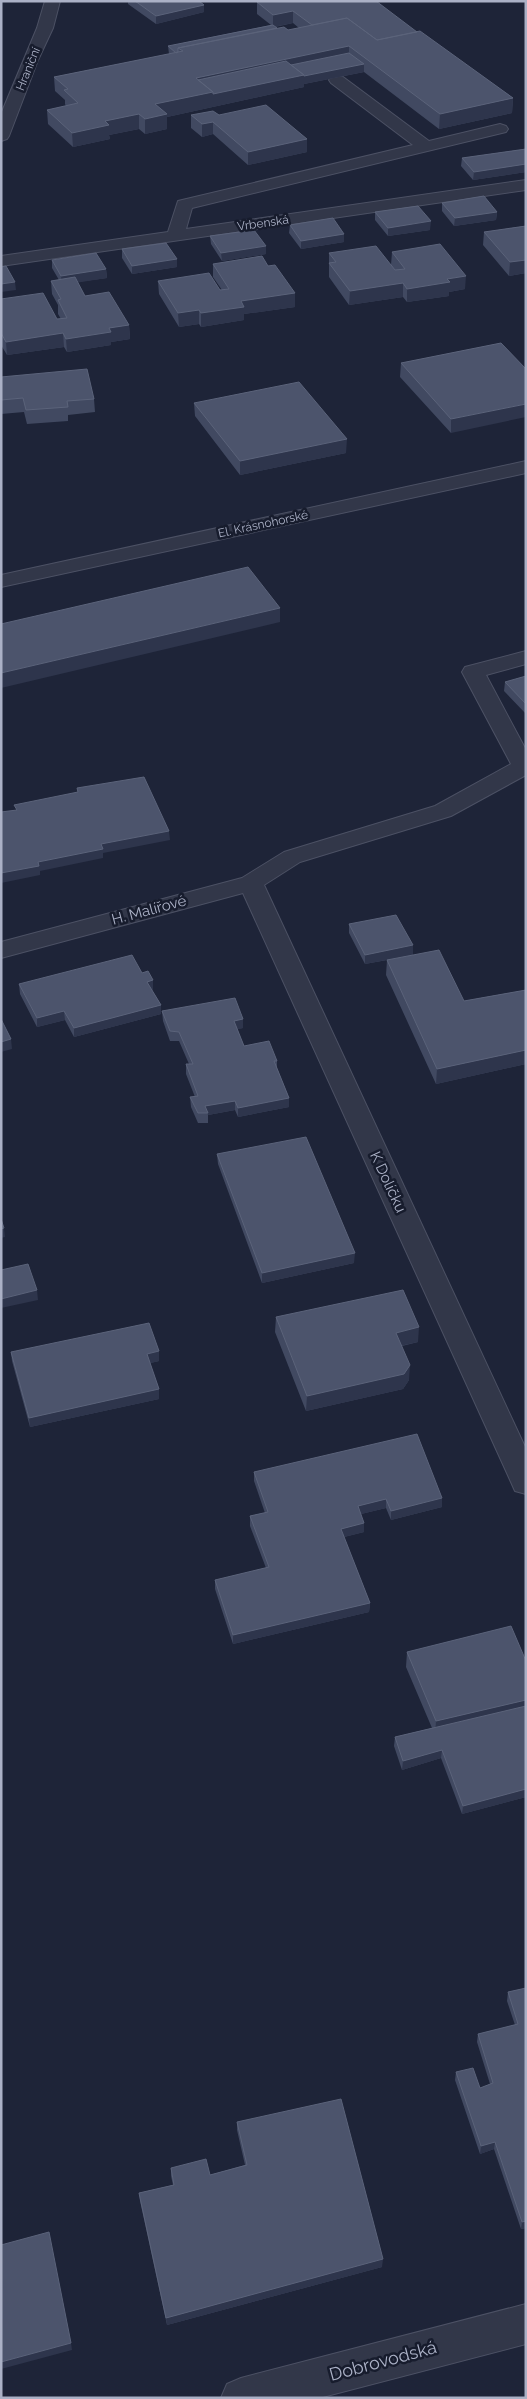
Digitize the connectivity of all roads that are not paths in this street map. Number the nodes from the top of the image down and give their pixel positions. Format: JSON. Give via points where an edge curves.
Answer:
{"nodes":[{"id":1,"x":52,"y":1,"type":"edge"},
{"id":2,"x":337,"y":80,"type":"edge"},
{"id":3,"x":500,"y":129,"type":"dead end"},
{"id":4,"x":1,"y":136,"type":"edge"},
{"id":5,"x":426,"y":147,"type":"junction"},
{"id":6,"x":526,"y":185,"type":"edge"},
{"id":7,"x":176,"y":236,"type":"junction"},
{"id":8,"x":1,"y":261,"type":"edge"},
{"id":9,"x":526,"y":467,"type":"edge"},
{"id":10,"x":1,"y":581,"type":"edge"},
{"id":11,"x":526,"y":657,"type":"edge"},
{"id":12,"x":524,"y":765,"type":"edge"},
{"id":13,"x":251,"y":883,"type":"junction"},
{"id":14,"x":1,"y":950,"type":"edge"},
{"id":15,"x":526,"y":1482,"type":"edge"},
{"id":16,"x":526,"y":2324,"type":"edge"},
{"id":17,"x":241,"y":2398,"type":"edge"}],
"edges":[{"from":1,"to":4,"type":"street","name":"Hraniční","via":[[45,28]]},
{"from":2,"to":5,"type":"street"},
{"from":3,"to":5,"type":"street"},
{"from":5,"to":7,"type":"street","via":[[184,205]]},
{"from":6,"to":7,"type":"street","name":"Vrbenská"},
{"from":7,"to":8,"type":"street","name":"Vrbenská"},
{"from":9,"to":10,"type":"street","name":"El. Krásnohorské"},
{"from":11,"to":12,"type":"street","via":[[473,672]]},
{"from":12,"to":13,"type":"street","name":"H. Malířové","via":[[443,811],[292,858]]},
{"from":13,"to":14,"type":"street","name":"H. Malířové"},
{"from":13,"to":15,"type":"street","name":"K Dolíčku"},
{"from":16,"to":17,"type":"street","name":"Dobrovodská"}]}
